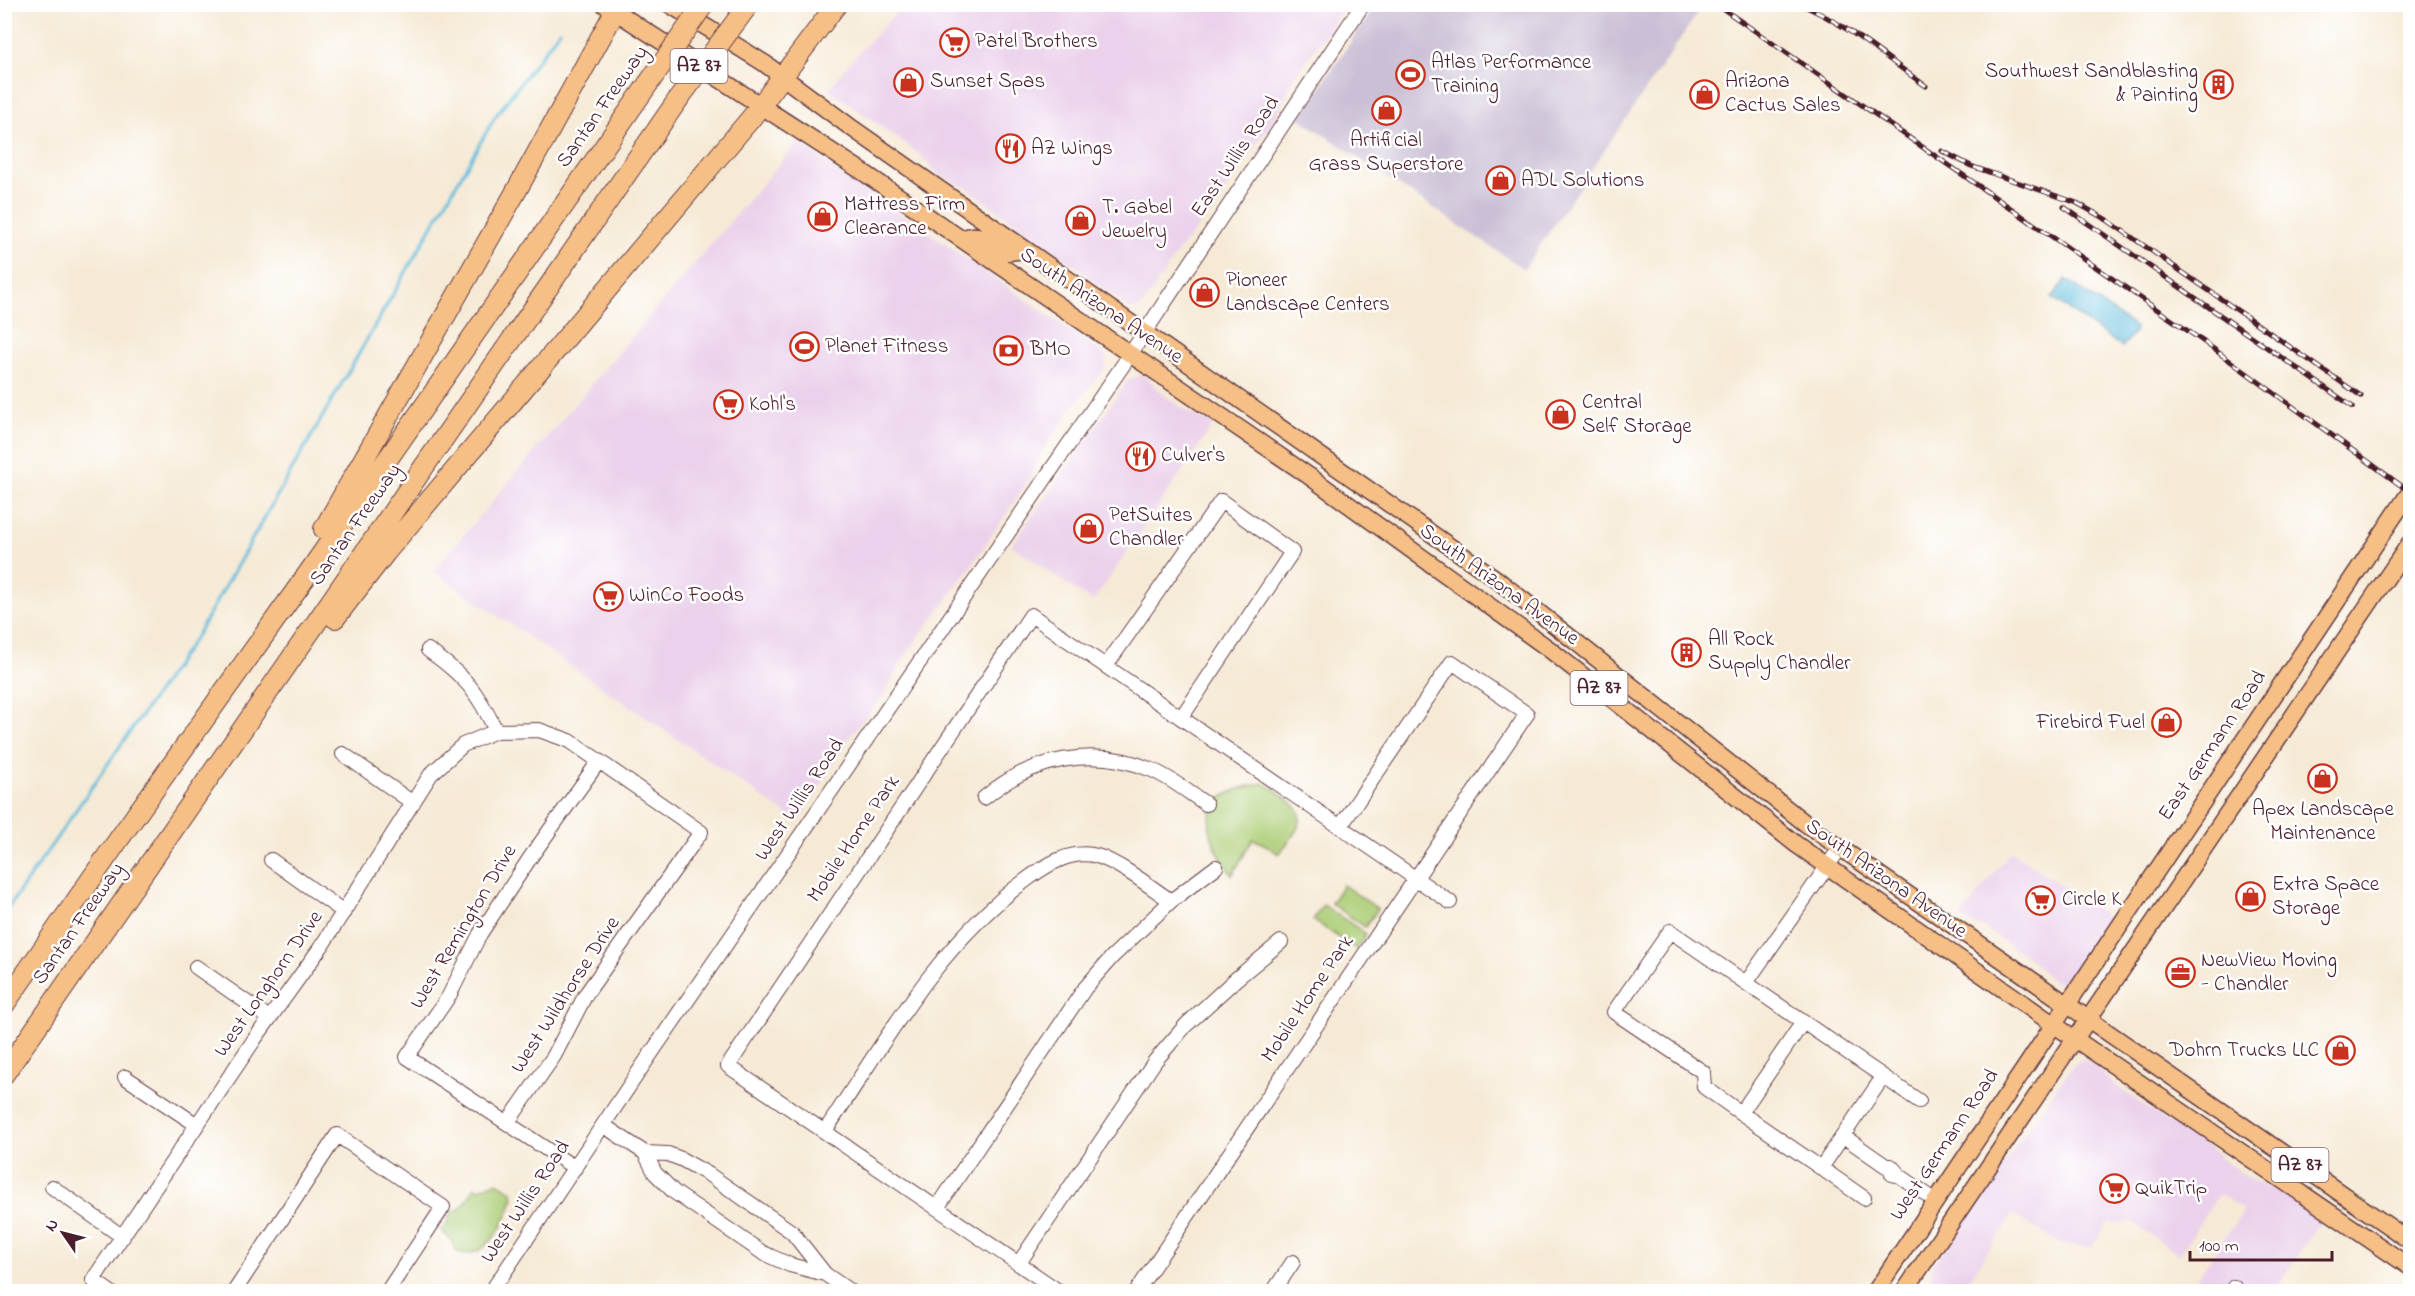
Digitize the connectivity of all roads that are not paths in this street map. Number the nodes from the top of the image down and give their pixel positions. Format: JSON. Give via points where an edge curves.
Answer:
{"nodes":[{"id":1,"x":669,"y":4,"type":"edge"},
{"id":2,"x":704,"y":4,"type":"edge"},
{"id":3,"x":749,"y":4,"type":"edge"},
{"id":4,"x":837,"y":4,"type":"edge"},
{"id":5,"x":1363,"y":4,"type":"edge"},
{"id":6,"x":612,"y":6,"type":"edge"},
{"id":7,"x":782,"y":77,"type":"junction"},
{"id":8,"x":760,"y":105,"type":"junction"},
{"id":9,"x":962,"y":239,"type":"junction"},
{"id":10,"x":1026,"y":250,"type":"junction"},
{"id":11,"x":1144,"y":333,"type":"junction"},
{"id":12,"x":1130,"y":354,"type":"junction"},
{"id":13,"x":2410,"y":492,"type":"edge"},
{"id":14,"x":2410,"y":543,"type":"edge"},
{"id":15,"x":2349,"y":584,"type":"junction"},
{"id":16,"x":2372,"y":599,"type":"junction"},
{"id":17,"x":428,"y":650,"type":"dead end"},
{"id":18,"x":243,"y":666,"type":"junction"},
{"id":19,"x":1106,"y":666,"type":"junction"},
{"id":20,"x":2276,"y":692,"type":"junction"},
{"id":21,"x":2300,"y":706,"type":"junction"},
{"id":22,"x":1181,"y":718,"type":"junction"},
{"id":23,"x":251,"y":719,"type":"junction"},
{"id":24,"x":496,"y":731,"type":"junction"},
{"id":25,"x":2246,"y":736,"type":"junction"},
{"id":26,"x":2269,"y":751,"type":"junction"},
{"id":27,"x":343,"y":754,"type":"dead end"},
{"id":28,"x":599,"y":761,"type":"junction"},
{"id":29,"x":984,"y":798,"type":"dead end"},
{"id":30,"x":413,"y":803,"type":"junction"},
{"id":31,"x":1206,"y":804,"type":"dead end"},
{"id":32,"x":1340,"y":827,"type":"junction"},
{"id":33,"x":1840,"y":848,"type":"junction"},
{"id":34,"x":271,"y":860,"type":"dead end"},
{"id":35,"x":1827,"y":866,"type":"junction"},
{"id":36,"x":1216,"y":867,"type":"dead end"},
{"id":37,"x":1416,"y":879,"type":"junction"},
{"id":38,"x":1171,"y":901,"type":"junction"},
{"id":39,"x":1450,"y":902,"type":"dead end"},
{"id":40,"x":344,"y":912,"type":"junction"},
{"id":41,"x":1281,"y":942,"type":"dead end"},
{"id":42,"x":196,"y":967,"type":"dead end"},
{"id":43,"x":1746,"y":983,"type":"junction"},
{"id":44,"x":4,"y":1005,"type":"edge"},
{"id":45,"x":2067,"y":1005,"type":"junction"},
{"id":46,"x":269,"y":1018,"type":"junction"},
{"id":47,"x":2089,"y":1020,"type":"junction"},
{"id":48,"x":1803,"y":1022,"type":"junction"},
{"id":49,"x":2053,"y":1024,"type":"junction"},
{"id":50,"x":2076,"y":1039,"type":"junction"},
{"id":51,"x":4,"y":1074,"type":"edge"},
{"id":52,"x":125,"y":1077,"type":"dead end"},
{"id":53,"x":1883,"y":1077,"type":"junction"},
{"id":54,"x":1918,"y":1101,"type":"dead end"},
{"id":55,"x":1741,"y":1113,"type":"junction"},
{"id":56,"x":507,"y":1122,"type":"junction"},
{"id":57,"x":197,"y":1125,"type":"junction"},
{"id":58,"x":603,"y":1125,"type":"junction"},
{"id":59,"x":825,"y":1131,"type":"junction"},
{"id":60,"x":1844,"y":1136,"type":"junction"},
{"id":61,"x":645,"y":1153,"type":"junction"},
{"id":62,"x":575,"y":1168,"type":"junction"},
{"id":63,"x":1821,"y":1168,"type":"junction"},
{"id":64,"x":52,"y":1187,"type":"dead end"},
{"id":65,"x":1864,"y":1198,"type":"dead end"},
{"id":66,"x":1936,"y":1201,"type":"junction"},
{"id":67,"x":937,"y":1208,"type":"junction"},
{"id":68,"x":123,"y":1237,"type":"junction"},
{"id":69,"x":2410,"y":1241,"type":"edge"},
{"id":70,"x":1902,"y":1251,"type":"junction"},
{"id":71,"x":1293,"y":1262,"type":"dead end"},
{"id":72,"x":1019,"y":1263,"type":"junction"},
{"id":73,"x":1922,"y":1265,"type":"junction"},
{"id":74,"x":2410,"y":1267,"type":"edge"},
{"id":75,"x":825,"y":1274,"type":"junction"},
{"id":76,"x":110,"y":1292,"type":"edge"},
{"id":77,"x":234,"y":1292,"type":"edge"},
{"id":78,"x":387,"y":1292,"type":"edge"},
{"id":79,"x":491,"y":1292,"type":"edge"},
{"id":80,"x":851,"y":1292,"type":"edge"},
{"id":81,"x":1060,"y":1292,"type":"edge"},
{"id":82,"x":1136,"y":1292,"type":"edge"},
{"id":83,"x":1273,"y":1292,"type":"edge"},
{"id":84,"x":1875,"y":1292,"type":"edge"},
{"id":85,"x":1904,"y":1292,"type":"edge"}],
"edges":[{"from":1,"to":7,"type":"main road","name":"South Arizona Avenue","number":"AZ 87"},
{"from":2,"to":18,"type":"highway","name":"Santan Freeway","bridge":true},
{"from":3,"to":23,"type":"highway","name":"Santan Freeway","bridge":true,"via":[[677,101]]},
{"from":4,"to":7,"type":"highway"},
{"from":5,"to":11,"type":"street","name":"East Willis Road"},
{"from":6,"to":8,"type":"main road","name":"South Arizona Avenue","number":"AZ 87"},
{"from":6,"to":18,"type":"highway","via":[[514,195],[347,492]]},
{"from":7,"to":8,"type":"highway"},
{"from":7,"to":10,"type":"main road","name":"South Arizona Avenue","number":"AZ 87"},
{"from":8,"to":9,"type":"main road","name":"South Arizona Avenue","number":"AZ 87"},
{"from":8,"to":23,"type":"highway","via":[[386,552],[292,675]]},
{"from":9,"to":10,"type":"main road","via":[[981,235],[1008,252]]},
{"from":9,"to":12,"type":"main road","name":"South Arizona Avenue","number":"AZ 87"},
{"from":10,"to":11,"type":"main road","name":"South Arizona Avenue","number":"AZ 87"},
{"from":11,"to":12,"type":"street","name":"West Willis Road"},
{"from":11,"to":33,"type":"main road","name":"South Arizona Avenue","number":"AZ 87","via":[[1495,578]]},
{"from":12,"to":35,"type":"main road","name":"South Arizona Avenue","number":"AZ 87","via":[[1416,551],[1549,649]]},
{"from":12,"to":58,"type":"street","name":"West Willis Road"},
{"from":13,"to":15,"type":"main road","name":"East Germann Road"},
{"from":14,"to":16,"type":"main road"},
{"from":15,"to":16,"type":"main road"},
{"from":15,"to":20,"type":"main road","name":"East Germann Road"},
{"from":16,"to":21,"type":"main road"},
{"from":17,"to":24,"type":"street","via":[[454,669],[480,698]]},
{"from":18,"to":44,"type":"highway","name":"Santan Freeway"},
{"from":19,"to":22,"type":"street","name":"Mobile Home Park"},
{"from":19,"to":22,"type":"street","via":[[1221,501],[1292,552]]},
{"from":19,"to":59,"type":"street","name":"Mobile Home Park","via":[[1031,615],[728,1066]]},
{"from":20,"to":21,"type":"main road"},
{"from":20,"to":25,"type":"main road","name":"East Germann Road"},
{"from":21,"to":26,"type":"main road"},
{"from":22,"to":32,"type":"street","name":"Mobile Home Park"},
{"from":23,"to":51,"type":"highway","name":"Santan Freeway"},
{"from":24,"to":28,"type":"street","via":[[538,730],[570,741]]},
{"from":24,"to":30,"type":"street","name":"West Longhorn Drive","via":[[463,745],[431,774]]},
{"from":25,"to":26,"type":"main road"},
{"from":25,"to":45,"type":"main road","name":"East Germann Road"},
{"from":26,"to":47,"type":"main road"},
{"from":27,"to":30,"type":"street"},
{"from":28,"to":56,"type":"street","name":"West Remington Drive","via":[[480,934],[449,996],[407,1057]]},
{"from":28,"to":56,"type":"street","name":"West Wildhorse Drive","via":[[701,832],[586,994],[554,1056]]},
{"from":29,"to":31,"type":"street","via":[[1002,783],[1028,771],[1057,759],[1085,756],[1152,770]]},
{"from":30,"to":40,"type":"street","name":"West Longhorn Drive"},
{"from":32,"to":37,"type":"street","name":"Mobile Home Park"},
{"from":32,"to":37,"type":"street","name":"Mobile Home Park","via":[[1452,662],[1518,707],[1527,714]]},
{"from":33,"to":35,"type":"street"},
{"from":33,"to":45,"type":"main road","name":"South Arizona Avenue","number":"AZ 87"},
{"from":34,"to":40,"type":"street"},
{"from":35,"to":43,"type":"street"},
{"from":35,"to":49,"type":"main road","name":"South Arizona Avenue","number":"AZ 87"},
{"from":36,"to":38,"type":"street"},
{"from":37,"to":39,"type":"street","name":"Mobile Home Park"},
{"from":37,"to":82,"type":"street","name":"Mobile Home Park"},
{"from":38,"to":59,"type":"street","via":[[1097,856],[1063,857],[1037,872],[997,901],[948,952],[918,990]]},
{"from":38,"to":67,"type":"street","via":[[1085,988]]},
{"from":40,"to":46,"type":"street","name":"West Longhorn Drive"},
{"from":41,"to":72,"type":"street","via":[[1186,1025],[1155,1061]]},
{"from":42,"to":46,"type":"street"},
{"from":43,"to":48,"type":"street"},
{"from":43,"to":55,"type":"street","via":[[1670,931],[1614,1012],[1703,1072],[1704,1086]]},
{"from":45,"to":47,"type":"main road","name":"South Arizona Avenue","number":"AZ 87"},
{"from":45,"to":49,"type":"main road","name":"East Germann Road"},
{"from":46,"to":57,"type":"street","name":"West Longhorn Drive"},
{"from":47,"to":50,"type":"main road"},
{"from":47,"to":69,"type":"main road","name":"South Arizona Avenue","number":"AZ 87"},
{"from":48,"to":53,"type":"street"},
{"from":48,"to":55,"type":"street"},
{"from":49,"to":50,"type":"main road","name":"South Arizona Avenue","number":"AZ 87"},
{"from":49,"to":66,"type":"main road","name":"West Germann Road"},
{"from":50,"to":73,"type":"main road"},
{"from":50,"to":74,"type":"main road","name":"South Arizona Avenue","number":"AZ 87"},
{"from":52,"to":57,"type":"street"},
{"from":53,"to":54,"type":"street"},
{"from":53,"to":60,"type":"street"},
{"from":55,"to":63,"type":"street"},
{"from":56,"to":62,"type":"street"},
{"from":57,"to":68,"type":"street","name":"West Longhorn Drive"},
{"from":58,"to":61,"type":"street"},
{"from":58,"to":62,"type":"street","name":"West Willis Road"},
{"from":59,"to":67,"type":"street","name":"Mobile Home Park"},
{"from":60,"to":63,"type":"street"},
{"from":60,"to":66,"type":"street"},
{"from":61,"to":75,"type":"street","via":[[655,1173],[674,1192],[763,1253]]},
{"from":61,"to":75,"type":"street","via":[[668,1154],[718,1181],[792,1232]]},
{"from":62,"to":79,"type":"street","name":"West Willis Road"},
{"from":63,"to":65,"type":"street"},
{"from":64,"to":68,"type":"street"},
{"from":66,"to":70,"type":"main road","name":"West Germann Road"},
{"from":67,"to":72,"type":"street","name":"Mobile Home Park"},
{"from":68,"to":76,"type":"street","name":"West Longhorn Drive","via":[[93,1280]]},
{"from":70,"to":73,"type":"main road"},
{"from":70,"to":84,"type":"main road","name":"West Germann Road"},
{"from":71,"to":83,"type":"street"},
{"from":72,"to":81,"type":"street","name":"Mobile Home Park"},
{"from":73,"to":85,"type":"main road"},
{"from":75,"to":80,"type":"street"},
{"from":77,"to":78,"type":"street","via":[[337,1136],[443,1207]]}]}
